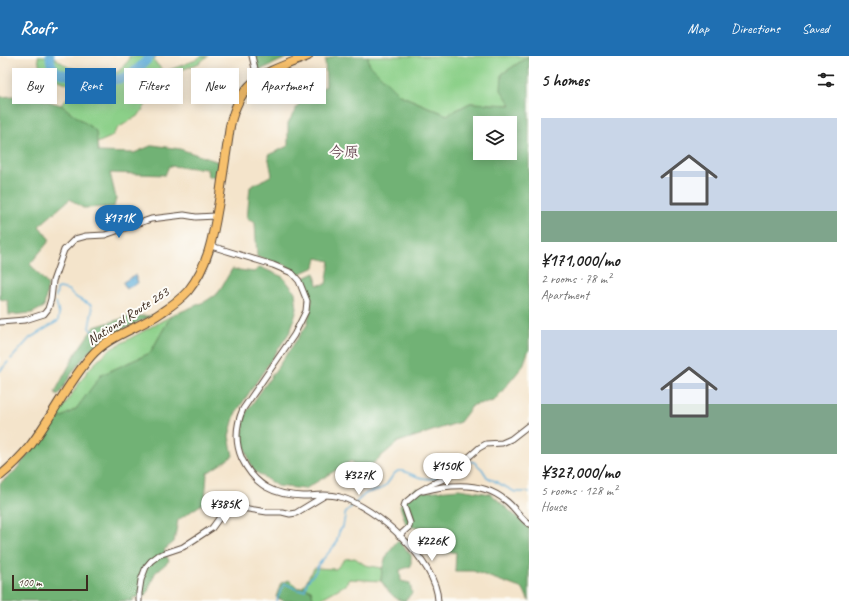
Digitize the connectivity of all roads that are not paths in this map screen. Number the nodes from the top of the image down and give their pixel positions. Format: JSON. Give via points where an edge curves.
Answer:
{"nodes":[{"id":1,"x":252,"y":56,"type":"edge"},
{"id":2,"x":308,"y":56,"type":"edge"},
{"id":3,"x":255,"y":68,"type":"edge"},
{"id":4,"x":279,"y":68,"type":"edge"},
{"id":5,"x":247,"y":89,"type":"edge"},
{"id":6,"x":216,"y":216,"type":"junction"},
{"id":7,"x":211,"y":246,"type":"junction"},
{"id":8,"x":0,"y":322,"type":"edge"},
{"id":9,"x":529,"y":425,"type":"edge"},
{"id":10,"x":0,"y":476,"type":"edge"},
{"id":11,"x":418,"y":492,"type":"junction"},
{"id":12,"x":330,"y":494,"type":"junction"},
{"id":13,"x":529,"y":524,"type":"edge"},
{"id":14,"x":399,"y":536,"type":"junction"},
{"id":15,"x":139,"y":601,"type":"edge"},
{"id":16,"x":438,"y":601,"type":"edge"}],
"edges":[{"from":1,"to":3,"type":"street"},
{"from":2,"to":4,"type":"highway","name":"National Route 263"},
{"from":5,"to":6,"type":"highway","name":"National Route 263","via":[[234,111]]},
{"from":6,"to":7,"type":"highway","name":"National Route 263"},
{"from":6,"to":8,"type":"street","via":[[184,215],[151,219],[105,234],[75,239],[64,250],[53,281],[48,309],[44,314],[26,320]]},
{"from":7,"to":10,"type":"highway","name":"National Route 263","via":[[187,292],[153,319],[94,352],[80,369],[42,430],[14,464]]},
{"from":7,"to":12,"type":"street","via":[[273,265],[292,273],[299,281],[307,301],[306,311],[294,334],[243,409],[238,420],[237,444],[250,474],[266,488],[303,496]]},
{"from":9,"to":11,"type":"street","via":[[511,439],[479,448],[444,479]]},
{"from":11,"to":13,"type":"street","via":[[443,487],[478,486],[506,500]]},
{"from":11,"to":14,"type":"street","via":[[405,503],[410,524]]},
{"from":12,"to":14,"type":"street","via":[[350,500],[371,512]]},
{"from":12,"to":15,"type":"street","via":[[290,514],[242,508],[229,510],[212,528],[183,548],[159,555],[151,561],[141,580]]},
{"from":14,"to":16,"type":"street","via":[[413,549],[436,585]]}]}
